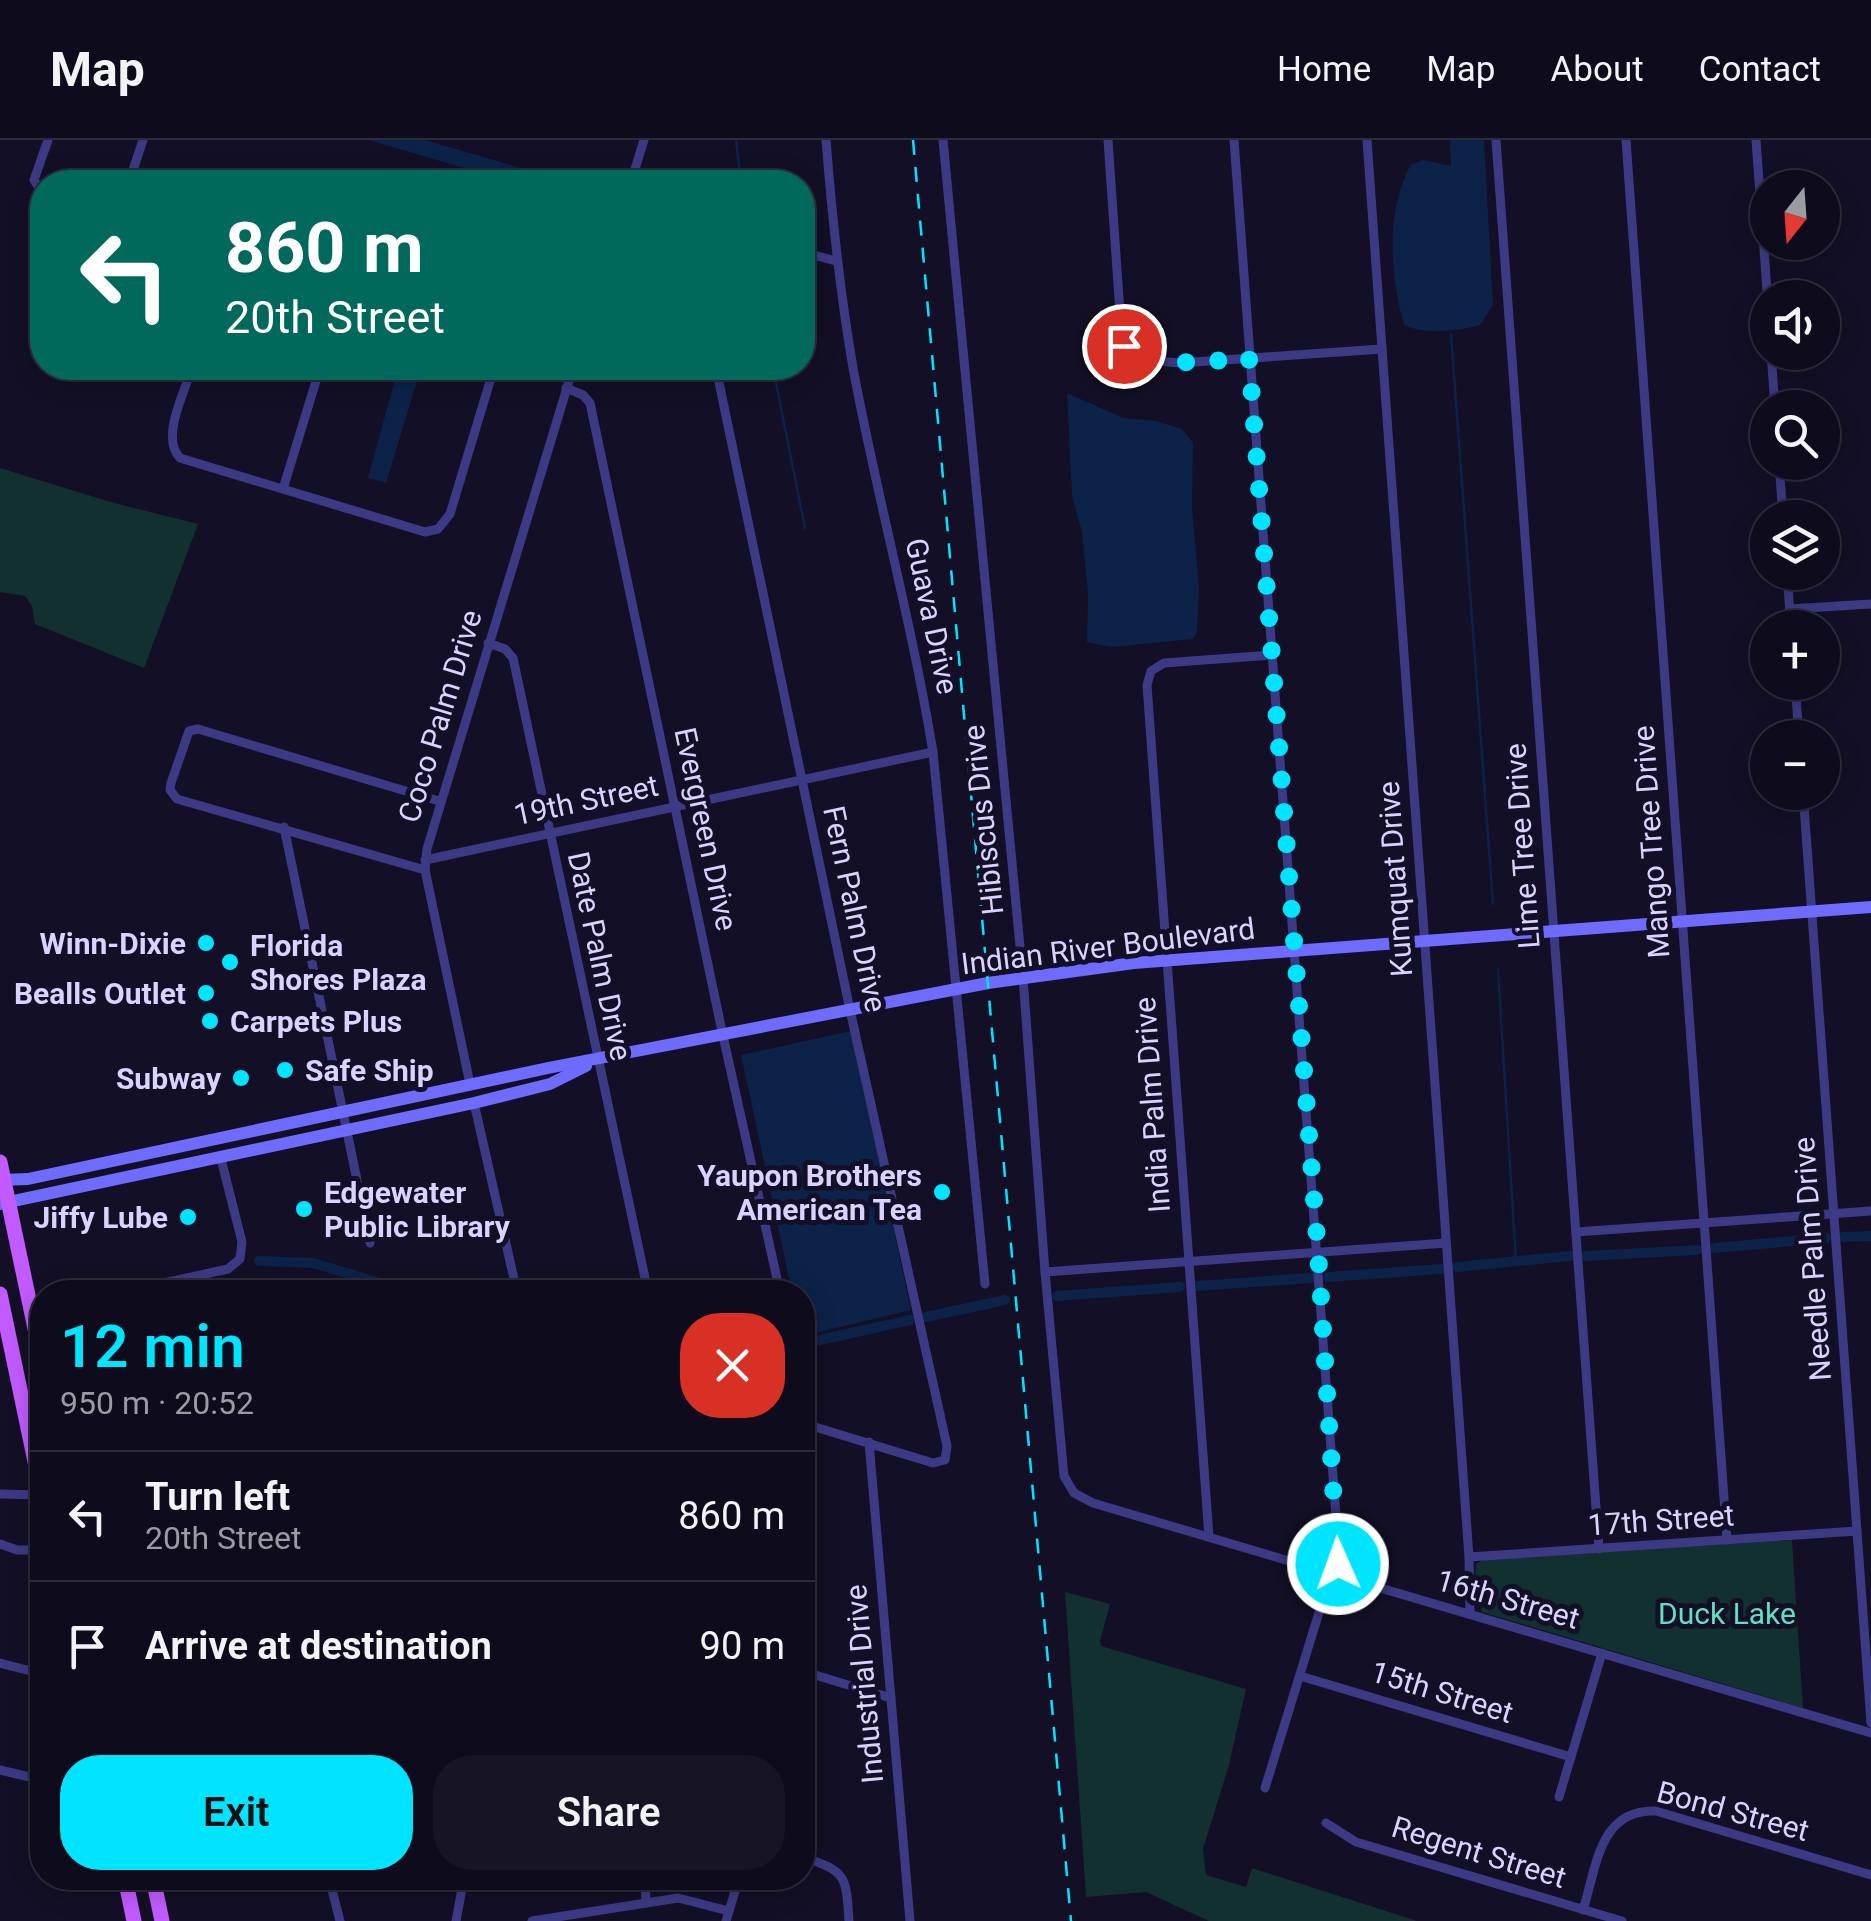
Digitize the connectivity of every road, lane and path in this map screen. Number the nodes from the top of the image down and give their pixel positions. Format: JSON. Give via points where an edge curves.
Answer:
{"nodes":[{"id":1,"x":48,"y":140,"type":"edge"},
{"id":2,"x":143,"y":140,"type":"edge"},
{"id":3,"x":644,"y":140,"type":"edge"},
{"id":4,"x":826,"y":140,"type":"edge"},
{"id":5,"x":942,"y":140,"type":"edge"},
{"id":6,"x":1108,"y":140,"type":"edge"},
{"id":7,"x":1234,"y":140,"type":"edge"},
{"id":8,"x":1367,"y":140,"type":"edge"},
{"id":9,"x":1496,"y":140,"type":"edge"},
{"id":10,"x":1626,"y":140,"type":"edge"},
{"id":11,"x":1756,"y":140,"type":"edge"},
{"id":12,"x":38,"y":170,"type":"edge"},
{"id":13,"x":133,"y":170,"type":"edge"},
{"id":14,"x":635,"y":170,"type":"edge"},
{"id":15,"x":815,"y":255,"type":"edge"},
{"id":16,"x":836,"y":261,"type":"junction"},
{"id":17,"x":1766,"y":280,"type":"edge"},
{"id":18,"x":1124,"y":346,"type":"junction"},
{"id":19,"x":1382,"y":349,"type":"junction"},
{"id":20,"x":1249,"y":358,"type":"junction"},
{"id":21,"x":1124,"y":371,"type":"dead end"},
{"id":22,"x":188,"y":380,"type":"edge"},
{"id":23,"x":316,"y":380,"type":"edge"},
{"id":24,"x":490,"y":380,"type":"edge"},
{"id":25,"x":569,"y":380,"type":"edge"},
{"id":26,"x":718,"y":380,"type":"edge"},
{"id":27,"x":566,"y":388,"type":"junction"},
{"id":28,"x":283,"y":490,"type":"junction"},
{"id":29,"x":1788,"y":590,"type":"edge"},
{"id":30,"x":1871,"y":604,"type":"edge"},
{"id":31,"x":1790,"y":609,"type":"joint"},
{"id":32,"x":488,"y":643,"type":"junction"},
{"id":33,"x":1272,"y":655,"type":"junction"},
{"id":34,"x":934,"y":752,"type":"junction"},
{"id":35,"x":801,"y":779,"type":"junction"},
{"id":36,"x":440,"y":801,"type":"junction"},
{"id":37,"x":676,"y":806,"type":"junction"},
{"id":38,"x":1804,"y":810,"type":"edge"},
{"id":39,"x":284,"y":827,"type":"junction"},
{"id":40,"x":549,"y":833,"type":"junction"},
{"id":41,"x":425,"y":865,"type":"junction"},
{"id":42,"x":1871,"y":907,"type":"edge"},
{"id":43,"x":1812,"y":912,"type":"junction"},
{"id":44,"x":1682,"y":922,"type":"junction"},
{"id":45,"x":1553,"y":931,"type":"junction"},
{"id":46,"x":1424,"y":940,"type":"junction"},
{"id":47,"x":1294,"y":950,"type":"junction"},
{"id":48,"x":1167,"y":960,"type":"junction"},
{"id":49,"x":1023,"y":978,"type":"junction"},
{"id":50,"x":957,"y":988,"type":"junction"},
{"id":51,"x":850,"y":1010,"type":"junction"},
{"id":52,"x":722,"y":1036,"type":"junction"},
{"id":53,"x":597,"y":1061,"type":"junction"},
{"id":54,"x":470,"y":1084,"type":"junction"},
{"id":55,"x":474,"y":1103,"type":"junction"},
{"id":56,"x":343,"y":1112,"type":"junction"},
{"id":57,"x":346,"y":1132,"type":"junction"},
{"id":58,"x":222,"y":1159,"type":"junction"},
{"id":59,"x":0,"y":1162,"type":"edge"},
{"id":60,"x":2,"y":1180,"type":"edge"},
{"id":61,"x":4,"y":1204,"type":"edge"},
{"id":62,"x":1871,"y":1211,"type":"edge"},
{"id":63,"x":1834,"y":1214,"type":"junction"},
{"id":64,"x":1704,"y":1223,"type":"junction"},
{"id":65,"x":1576,"y":1232,"type":"junction"},
{"id":66,"x":1446,"y":1242,"type":"junction"},
{"id":67,"x":370,"y":1243,"type":"dead end"},
{"id":68,"x":1318,"y":1251,"type":"junction"},
{"id":69,"x":1188,"y":1261,"type":"junction"},
{"id":70,"x":1044,"y":1272,"type":"junction"},
{"id":71,"x":180,"y":1280,"type":"edge"},
{"id":72,"x":514,"y":1280,"type":"edge"},
{"id":73,"x":645,"y":1280,"type":"edge"},
{"id":74,"x":777,"y":1280,"type":"edge"},
{"id":75,"x":985,"y":1284,"type":"dead end"},
{"id":76,"x":30,"y":1287,"type":"edge"},
{"id":77,"x":0,"y":1294,"type":"edge"},
{"id":78,"x":2,"y":1316,"type":"edge"},
{"id":79,"x":815,"y":1427,"type":"edge"},
{"id":80,"x":30,"y":1441,"type":"edge"},
{"id":81,"x":869,"y":1442,"type":"junction"},
{"id":82,"x":1074,"y":1493,"type":"joint"},
{"id":83,"x":0,"y":1494,"type":"edge"},
{"id":84,"x":30,"y":1495,"type":"edge"},
{"id":85,"x":1857,"y":1531,"type":"junction"},
{"id":86,"x":1208,"y":1537,"type":"junction"},
{"id":87,"x":1727,"y":1540,"type":"junction"},
{"id":88,"x":0,"y":1544,"type":"edge"},
{"id":89,"x":1599,"y":1549,"type":"junction"},
{"id":90,"x":30,"y":1550,"type":"edge"},
{"id":91,"x":1469,"y":1557,"type":"junction"},
{"id":92,"x":1334,"y":1574,"type":"junction"},
{"id":93,"x":1470,"y":1614,"type":"junction"},
{"id":94,"x":1602,"y":1653,"type":"junction"},
{"id":95,"x":0,"y":1664,"type":"edge"},
{"id":96,"x":30,"y":1671,"type":"edge"},
{"id":97,"x":815,"y":1676,"type":"edge"},
{"id":98,"x":1300,"y":1676,"type":"junction"},
{"id":99,"x":890,"y":1698,"type":"junction"},
{"id":100,"x":1871,"y":1723,"type":"edge"},
{"id":101,"x":1871,"y":1733,"type":"edge"},
{"id":102,"x":1571,"y":1757,"type":"junction"},
{"id":103,"x":0,"y":1770,"type":"edge"},
{"id":104,"x":30,"y":1777,"type":"edge"},
{"id":105,"x":1264,"y":1788,"type":"dead end"},
{"id":106,"x":1558,"y":1797,"type":"dead end"},
{"id":107,"x":1326,"y":1823,"type":"dead end"},
{"id":108,"x":815,"y":1862,"type":"edge"},
{"id":109,"x":1871,"y":1875,"type":"edge"},
{"id":110,"x":128,"y":1890,"type":"edge"},
{"id":111,"x":156,"y":1890,"type":"edge"},
{"id":112,"x":332,"y":1890,"type":"edge"},
{"id":113,"x":462,"y":1890,"type":"edge"},
{"id":114,"x":645,"y":1890,"type":"edge"},
{"id":115,"x":735,"y":1890,"type":"edge"},
{"id":116,"x":646,"y":1903,"type":"junction"},
{"id":117,"x":1583,"y":1910,"type":"junction"},
{"id":118,"x":727,"y":1916,"type":"edge"},
{"id":119,"x":134,"y":1921,"type":"edge"},
{"id":120,"x":162,"y":1921,"type":"edge"},
{"id":121,"x":340,"y":1921,"type":"edge"},
{"id":122,"x":456,"y":1921,"type":"edge"},
{"id":123,"x":532,"y":1921,"type":"edge"},
{"id":124,"x":850,"y":1921,"type":"edge"},
{"id":125,"x":910,"y":1921,"type":"edge"},
{"id":126,"x":1622,"y":1921,"type":"edge"}],
"edges":[{"from":1,"to":12,"type":"street"},
{"from":2,"to":13,"type":"street"},
{"from":3,"to":14,"type":"street"},
{"from":4,"to":16,"type":"street","name":"Guava Drive"},
{"from":5,"to":49,"type":"street","name":"Hibiscus Drive"},
{"from":6,"to":18,"type":"street"},
{"from":7,"to":20,"type":"street"},
{"from":8,"to":19,"type":"street","name":"Kumquat Drive"},
{"from":9,"to":45,"type":"street","name":"Lime Tree Drive"},
{"from":10,"to":44,"type":"street","name":"Mango Tree Drive"},
{"from":11,"to":17,"type":"street"},
{"from":15,"to":16,"type":"street"},
{"from":16,"to":34,"type":"street","name":"Guava Drive"},
{"from":18,"to":20,"type":"street","via":[[1148,360]]},
{"from":18,"to":21,"type":"street"},
{"from":19,"to":20,"type":"street"},
{"from":19,"to":46,"type":"street","name":"Kumquat Drive"},
{"from":20,"to":33,"type":"street"},
{"from":22,"to":28,"type":"street","via":[[172,434],[174,452]]},
{"from":23,"to":28,"type":"street"},
{"from":24,"to":28,"type":"street","via":[[450,514],[438,529],[425,532]]},
{"from":25,"to":27,"type":"street","name":"Coco Palm Drive"},
{"from":26,"to":35,"type":"street","name":"Fern Palm Drive"},
{"from":27,"to":32,"type":"street","name":"Coco Palm Drive"},
{"from":27,"to":37,"type":"street","name":"Evergreen Drive","via":[[590,404]]},
{"from":29,"to":31,"type":"street"},
{"from":30,"to":31,"type":"street"},
{"from":32,"to":36,"type":"street","name":"Coco Palm Drive"},
{"from":32,"to":40,"type":"street","name":"Date Palm Drive","via":[[513,658]]},
{"from":33,"to":47,"type":"street"},
{"from":33,"to":48,"type":"street","name":"India Palm Drive","via":[[1164,664],[1150,671]]},
{"from":34,"to":35,"type":"street","name":"19th Street"},
{"from":34,"to":50,"type":"street","name":"Guava Drive"},
{"from":35,"to":37,"type":"street","name":"19th Street"},
{"from":35,"to":51,"type":"street","name":"Fern Palm Drive"},
{"from":36,"to":39,"type":"street","name":"19th Street","via":[[189,730],[171,783],[176,800]]},
{"from":36,"to":41,"type":"street","name":"Coco Palm Drive"},
{"from":37,"to":40,"type":"street","name":"19th Street"},
{"from":37,"to":52,"type":"street","name":"Evergreen Drive"},
{"from":38,"to":43,"type":"street","name":"Needle Palm Drive"},
{"from":39,"to":41,"type":"street","name":"19th Street"},
{"from":39,"to":56,"type":"street"},
{"from":40,"to":41,"type":"street","name":"19th Street"},
{"from":40,"to":53,"type":"street","name":"Date Palm Drive"},
{"from":41,"to":54,"type":"street","name":"Coco Palm Drive"},
{"from":42,"to":43,"type":"main road","name":"Indian River Boulevard"},
{"from":43,"to":44,"type":"main road","name":"Indian River Boulevard"},
{"from":43,"to":63,"type":"street","name":"Needle Palm Drive"},
{"from":44,"to":45,"type":"main road","name":"Indian River Boulevard"},
{"from":44,"to":64,"type":"street","name":"Mango Tree Drive"},
{"from":45,"to":46,"type":"main road","name":"Indian River Boulevard"},
{"from":45,"to":65,"type":"street","name":"Lime Tree Drive"},
{"from":46,"to":47,"type":"main road","name":"Indian River Boulevard"},
{"from":46,"to":66,"type":"street","name":"Kumquat Drive"},
{"from":47,"to":48,"type":"main road","name":"Indian River Boulevard"},
{"from":47,"to":68,"type":"street"},
{"from":48,"to":49,"type":"main road","name":"Indian River Boulevard"},
{"from":48,"to":69,"type":"street","name":"India Palm Drive"},
{"from":49,"to":50,"type":"main road","name":"Indian River Boulevard"},
{"from":49,"to":70,"type":"street","name":"Hibiscus Drive"},
{"from":50,"to":51,"type":"main road","name":"Indian River Boulevard"},
{"from":50,"to":75,"type":"street","name":"Guava Drive"},
{"from":51,"to":52,"type":"main road","name":"Indian River Boulevard"},
{"from":51,"to":81,"type":"street","name":"Fern Palm Drive","via":[[947,1446],[945,1460],[933,1463]]},
{"from":52,"to":53,"type":"main road","name":"Indian River Boulevard"},
{"from":52,"to":74,"type":"street","name":"Evergreen Drive"},
{"from":53,"to":54,"type":"main road"},
{"from":53,"to":55,"type":"main road","via":[[550,1084]]},
{"from":53,"to":73,"type":"street","name":"Date Palm Drive"},
{"from":54,"to":56,"type":"main road"},
{"from":55,"to":57,"type":"main road"},
{"from":55,"to":72,"type":"street"},
{"from":56,"to":57,"type":"street"},
{"from":56,"to":60,"type":"main road"},
{"from":57,"to":58,"type":"main road"},
{"from":57,"to":67,"type":"street"},
{"from":58,"to":61,"type":"main road"},
{"from":58,"to":71,"type":"street","via":[[240,1259],[228,1270]]},
{"from":59,"to":60,"type":"main road"},
{"from":60,"to":61,"type":"main road"},
{"from":61,"to":76,"type":"main road"},
{"from":62,"to":63,"type":"street"},
{"from":63,"to":64,"type":"street"},
{"from":63,"to":85,"type":"street","name":"Needle Palm Drive"},
{"from":64,"to":65,"type":"street"},
{"from":64,"to":87,"type":"street","name":"Mango Tree Drive"},
{"from":65,"to":89,"type":"street","name":"Lime Tree Drive"},
{"from":66,"to":68,"type":"street"},
{"from":66,"to":91,"type":"street","name":"Kumquat Drive"},
{"from":68,"to":69,"type":"street"},
{"from":68,"to":92,"type":"street","via":[[1339,1557]]},
{"from":69,"to":70,"type":"street"},
{"from":69,"to":86,"type":"street","name":"India Palm Drive"},
{"from":70,"to":82,"type":"street","name":"Hibiscus Drive","via":[[1064,1476]]},
{"from":77,"to":78,"type":"main road"},
{"from":78,"to":80,"type":"main road"},
{"from":79,"to":81,"type":"street"},
{"from":81,"to":99,"type":"street","name":"Industrial Drive"},
{"from":82,"to":86,"type":"street","name":"16th Street"},
{"from":83,"to":84,"type":"street"},
{"from":85,"to":87,"type":"street","name":"17th Street"},
{"from":85,"to":100,"type":"street","name":"Needle Palm Drive"},
{"from":86,"to":92,"type":"street","name":"16th Street"},
{"from":87,"to":89,"type":"street","name":"17th Street"},
{"from":88,"to":90,"type":"street"},
{"from":89,"to":91,"type":"street","name":"17th Street"},
{"from":91,"to":93,"type":"street","name":"Kumquat Drive"},
{"from":92,"to":93,"type":"street","name":"16th Street"},
{"from":92,"to":98,"type":"street"},
{"from":93,"to":94,"type":"street","name":"16th Street"},
{"from":94,"to":101,"type":"street","name":"16th Street"},
{"from":94,"to":102,"type":"street"},
{"from":95,"to":96,"type":"street"},
{"from":97,"to":99,"type":"street"},
{"from":98,"to":102,"type":"street","name":"15th Street"},
{"from":98,"to":105,"type":"street"},
{"from":99,"to":125,"type":"street","name":"Industrial Drive"},
{"from":102,"to":106,"type":"street"},
{"from":103,"to":104,"type":"street"},
{"from":107,"to":117,"type":"street","name":"Regent Street","via":[[1356,1842]]},
{"from":108,"to":124,"type":"street","via":[[839,1871],[846,1882]]},
{"from":109,"to":117,"type":"street","name":"Bond Street","via":[[1638,1810],[1608,1832]]},
{"from":110,"to":119,"type":"main road"},
{"from":111,"to":120,"type":"main road"},
{"from":112,"to":121,"type":"street"},
{"from":113,"to":122,"type":"street"},
{"from":114,"to":116,"type":"street"},
{"from":115,"to":118,"type":"street"},
{"from":116,"to":118,"type":"street","via":[[691,1898]]},
{"from":116,"to":123,"type":"street"},
{"from":117,"to":126,"type":"street","name":"Regent Street"}]}
